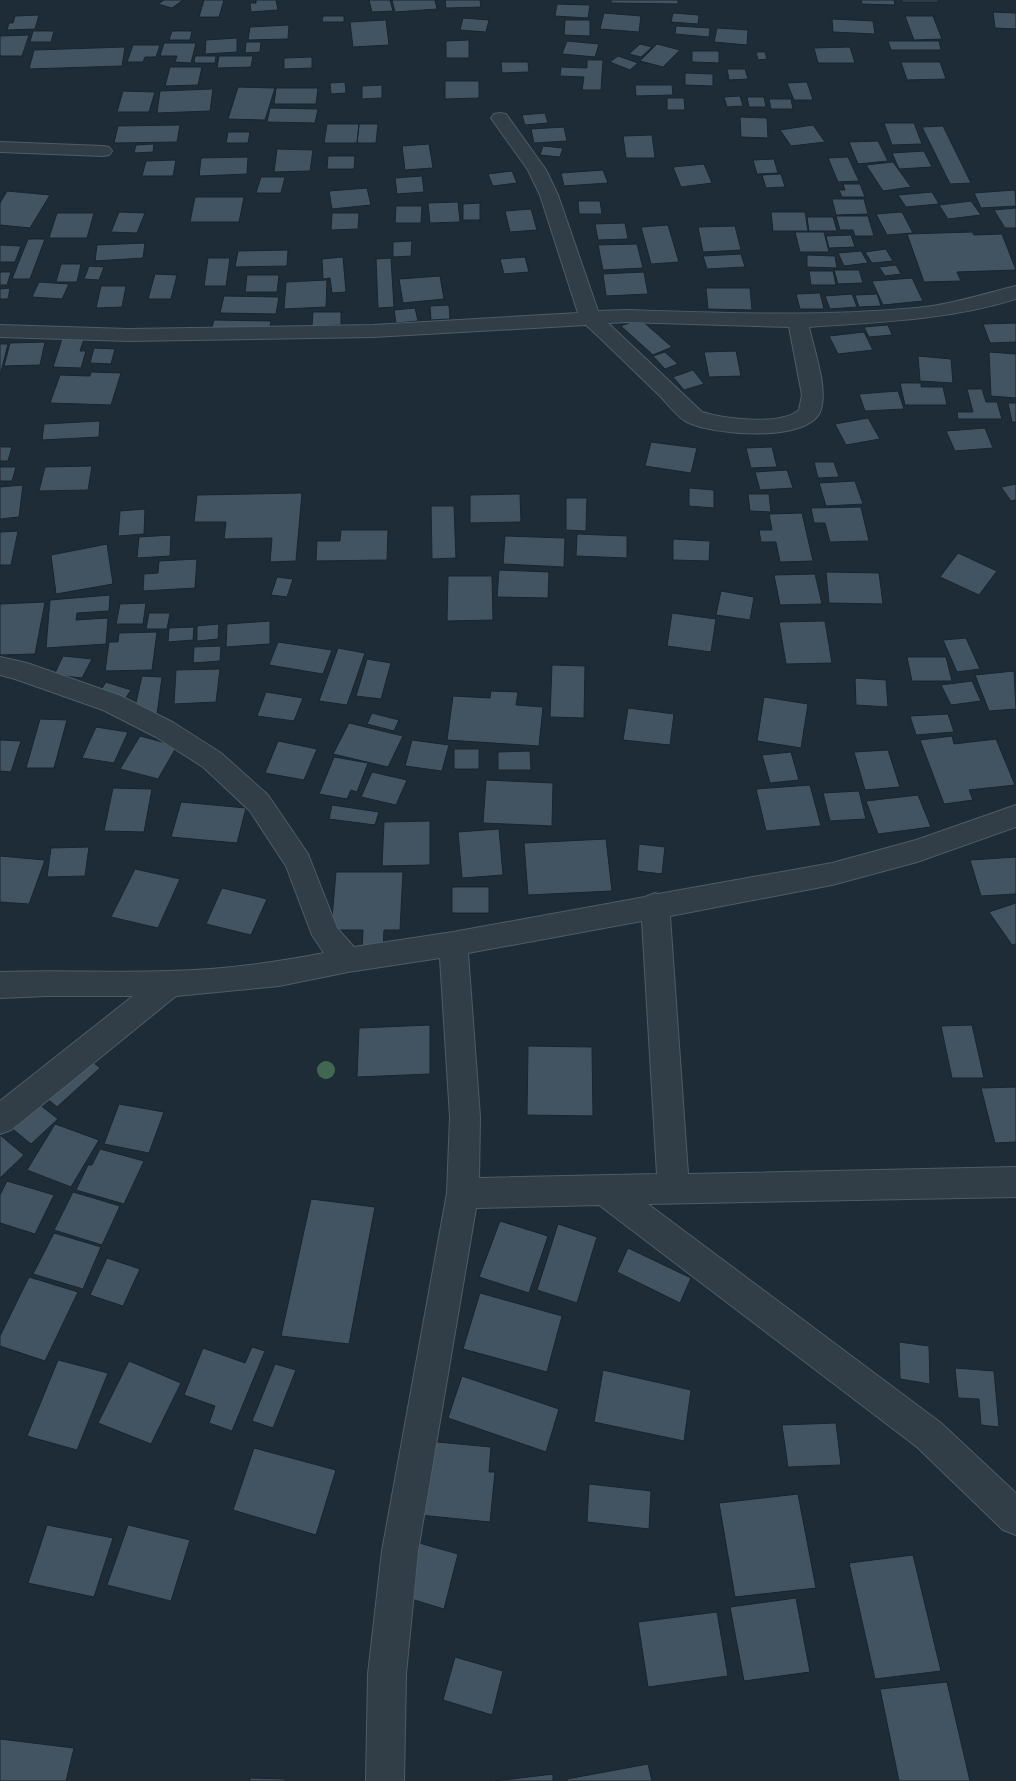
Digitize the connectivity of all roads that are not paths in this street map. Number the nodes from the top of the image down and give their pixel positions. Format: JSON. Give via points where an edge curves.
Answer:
{"nodes":[{"id":1,"x":500,"y":118,"type":"dead end"},
{"id":2,"x":0,"y":147,"type":"edge"},
{"id":3,"x":103,"y":151,"type":"dead end"},
{"id":4,"x":1016,"y":292,"type":"edge"},
{"id":5,"x":590,"y":317,"type":"junction"},
{"id":6,"x":798,"y":321,"type":"junction"},
{"id":7,"x":0,"y":331,"type":"edge"},
{"id":8,"x":0,"y":666,"type":"edge"},
{"id":9,"x":1016,"y":816,"type":"edge"},
{"id":10,"x":655,"y":905,"type":"junction"},
{"id":11,"x":453,"y":944,"type":"junction"},
{"id":12,"x":348,"y":960,"type":"junction"},
{"id":13,"x":170,"y":984,"type":"junction"},
{"id":14,"x":0,"y":985,"type":"edge"},
{"id":15,"x":0,"y":1120,"type":"edge"},
{"id":16,"x":1016,"y":1182,"type":"edge"},
{"id":17,"x":673,"y":1188,"type":"junction"},
{"id":18,"x":605,"y":1190,"type":"junction"},
{"id":19,"x":463,"y":1193,"type":"junction"},
{"id":20,"x":1016,"y":1517,"type":"edge"},
{"id":21,"x":385,"y":1781,"type":"edge"}],
"edges":[{"from":1,"to":5,"type":"street","via":[[537,170],[549,195]]},
{"from":2,"to":3,"type":"street"},
{"from":4,"to":6,"type":"street","via":[[988,301],[917,314]]},
{"from":5,"to":6,"type":"street"},
{"from":5,"to":6,"type":"street","via":[[694,417],[733,426],[794,423],[809,412],[813,395]]},
{"from":5,"to":7,"type":"street","via":[[326,332],[129,335]]},
{"from":8,"to":12,"type":"street","via":[[112,703],[165,730],[212,760],[259,803],[298,862],[326,935]]},
{"from":9,"to":10,"type":"street","via":[[917,851],[832,874]]},
{"from":10,"to":11,"type":"street"},
{"from":10,"to":17,"type":"street"},
{"from":11,"to":12,"type":"street"},
{"from":11,"to":19,"type":"street","via":[[465,1117]]},
{"from":12,"to":13,"type":"street","via":[[279,974]]},
{"from":13,"to":14,"type":"street"},
{"from":13,"to":15,"type":"street"},
{"from":16,"to":17,"type":"street"},
{"from":17,"to":18,"type":"street"},
{"from":18,"to":19,"type":"street"},
{"from":18,"to":20,"type":"street","via":[[929,1435]]},
{"from":19,"to":21,"type":"street","via":[[400,1551],[387,1674]]}]}
